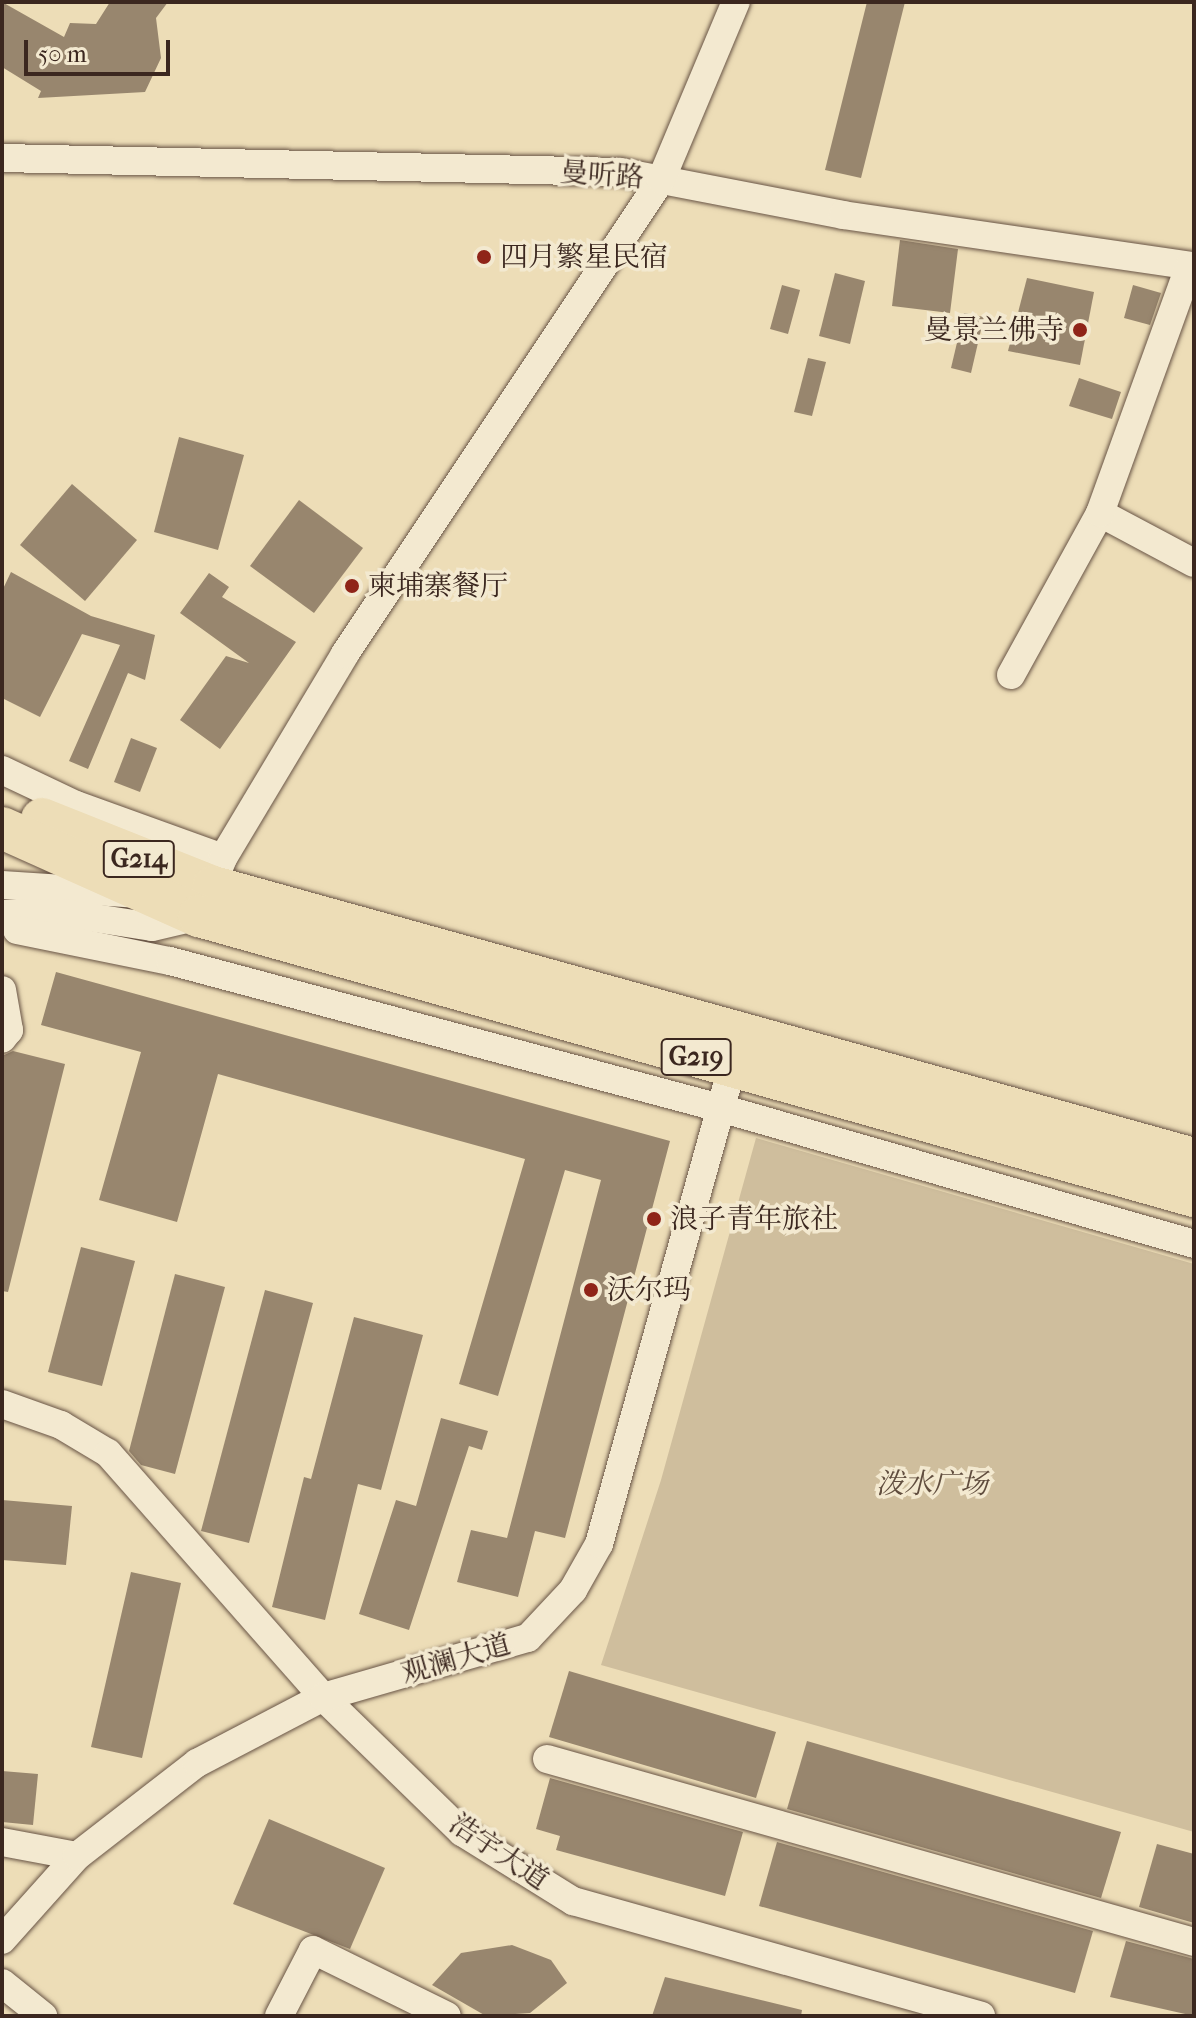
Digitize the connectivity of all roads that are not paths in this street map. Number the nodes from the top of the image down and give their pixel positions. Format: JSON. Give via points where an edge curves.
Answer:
{"nodes":[{"id":1,"x":736,"y":2,"type":"edge"},
{"id":2,"x":2,"y":158,"type":"edge"},
{"id":3,"x":661,"y":180,"type":"junction"},
{"id":4,"x":1192,"y":267,"type":"edge"},
{"id":5,"x":1100,"y":513,"type":"junction"},
{"id":6,"x":1194,"y":563,"type":"edge"},
{"id":7,"x":1011,"y":675,"type":"dead end"},
{"id":8,"x":2,"y":770,"type":"edge"},
{"id":9,"x":2,"y":799,"type":"edge"},
{"id":10,"x":2,"y":828,"type":"edge"},
{"id":11,"x":2,"y":885,"type":"edge"},
{"id":12,"x":212,"y":887,"type":"junction"},
{"id":13,"x":145,"y":894,"type":"junction"},
{"id":14,"x":2,"y":914,"type":"edge"},
{"id":15,"x":2,"y":930,"type":"edge"},
{"id":16,"x":449,"y":986,"type":"junction"},
{"id":17,"x":2,"y":990,"type":"edge"},
{"id":18,"x":435,"y":1032,"type":"junction"},
{"id":19,"x":2,"y":1039,"type":"edge"},
{"id":20,"x":732,"y":1067,"type":"junction"},
{"id":21,"x":720,"y":1108,"type":"junction"},
{"id":22,"x":1194,"y":1159,"type":"edge"},
{"id":23,"x":1125,"y":1177,"type":"junction"},
{"id":24,"x":1194,"y":1196,"type":"edge"},
{"id":25,"x":1194,"y":1224,"type":"edge"},
{"id":26,"x":1194,"y":1244,"type":"edge"},
{"id":27,"x":2,"y":1404,"type":"edge"},
{"id":28,"x":323,"y":1697,"type":"junction"},
{"id":29,"x":547,"y":1759,"type":"dead end"},
{"id":30,"x":2,"y":1842,"type":"edge"},
{"id":31,"x":77,"y":1856,"type":"junction"},
{"id":32,"x":2,"y":1940,"type":"edge"},
{"id":33,"x":1194,"y":1942,"type":"edge"},
{"id":34,"x":2,"y":1983,"type":"edge"},
{"id":35,"x":43,"y":2016,"type":"edge"},
{"id":36,"x":279,"y":2016,"type":"edge"},
{"id":37,"x":447,"y":2016,"type":"edge"},
{"id":38,"x":981,"y":2016,"type":"edge"}],
"edges":[{"from":1,"to":3,"type":"street"},
{"from":2,"to":3,"type":"street","name":"曼听路","via":[[620,172]]},
{"from":3,"to":4,"type":"street","name":"曼听路","via":[[843,215]]},
{"from":3,"to":12,"type":"street","via":[[345,654]]},
{"from":4,"to":5,"type":"street"},
{"from":5,"to":6,"type":"street"},
{"from":5,"to":7,"type":"street"},
{"from":8,"to":12,"type":"street","via":[[76,805]]},
{"from":9,"to":12,"type":"highway","number":"G214","via":[[65,830]]},
{"from":10,"to":13,"type":"highway"},
{"from":11,"to":13,"type":"street","via":[[113,897]]},
{"from":12,"to":13,"type":"highway","number":"G214"},
{"from":12,"to":14,"type":"street","via":[[152,927],[62,913]]},
{"from":12,"to":16,"type":"highway","number":"G219"},
{"from":12,"to":22,"type":"highway","number":"G219"},
{"from":15,"to":18,"type":"street","via":[[41,930]]},
{"from":16,"to":18,"type":"street"},
{"from":16,"to":20,"type":"highway","number":"G219"},
{"from":17,"to":19,"type":"street","via":[[9,1030]]},
{"from":18,"to":21,"type":"street"},
{"from":20,"to":21,"type":"street","name":"观澜大道"},
{"from":20,"to":23,"type":"highway","number":"G219"},
{"from":21,"to":26,"type":"street"},
{"from":21,"to":28,"type":"street","name":"观澜大道","via":[[599,1544],[573,1590],[528,1638]]},
{"from":23,"to":24,"type":"highway","number":"G219"},
{"from":23,"to":25,"type":"highway"},
{"from":27,"to":28,"type":"street","name":"浩宇大道","via":[[61,1425],[108,1453]]},
{"from":28,"to":31,"type":"street","name":"观澜大道","via":[[197,1763]]},
{"from":28,"to":38,"type":"street","name":"浩宇大道","via":[[462,1832],[573,1901]]},
{"from":29,"to":33,"type":"street"},
{"from":30,"to":31,"type":"street"},
{"from":31,"to":32,"type":"street","name":"观澜大道"},
{"from":34,"to":35,"type":"street"},
{"from":36,"to":37,"type":"street","via":[[313,1950]]}]}
